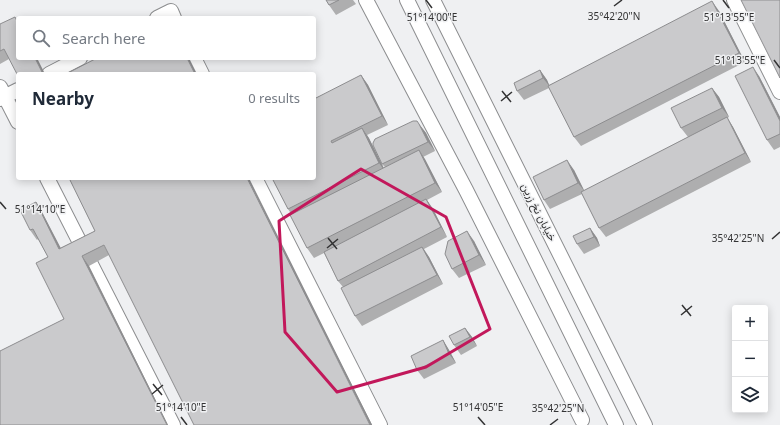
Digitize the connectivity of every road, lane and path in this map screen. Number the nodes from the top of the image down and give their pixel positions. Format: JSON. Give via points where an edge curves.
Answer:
{"nodes":[{"id":1,"x":366,"y":0,"type":"edge"},
{"id":2,"x":407,"y":0,"type":"edge"},
{"id":3,"x":433,"y":0,"type":"edge"},
{"id":4,"x":734,"y":0,"type":"edge"},
{"id":5,"x":76,"y":60,"type":"edge"},
{"id":6,"x":195,"y":60,"type":"edge"},
{"id":7,"x":53,"y":72,"type":"edge"},
{"id":8,"x":201,"y":72,"type":"edge"},
{"id":9,"x":16,"y":90,"type":"edge"},
{"id":10,"x":780,"y":92,"type":"edge"},
{"id":11,"x":2,"y":94,"type":"edge"},
{"id":12,"x":16,"y":118,"type":"edge"},
{"id":13,"x":47,"y":180,"type":"edge"},
{"id":14,"x":256,"y":180,"type":"edge"},
{"id":15,"x":582,"y":420,"type":"dead end"},
{"id":16,"x":173,"y":425,"type":"edge"},
{"id":17,"x":380,"y":425,"type":"edge"},
{"id":18,"x":616,"y":425,"type":"edge"},
{"id":19,"x":645,"y":425,"type":"edge"}],
"edges":[{"from":1,"to":15,"type":"street","via":[[466,190]]},
{"from":2,"to":18,"type":"street"},
{"from":3,"to":19,"type":"street","name":"خیابان نخ زرین"},
{"from":4,"to":10,"type":"street"},
{"from":5,"to":7,"type":"street"},
{"from":6,"to":8,"type":"street"},
{"from":9,"to":11,"type":"street"},
{"from":11,"to":12,"type":"street"},
{"from":13,"to":16,"type":"street"},
{"from":14,"to":17,"type":"street"}]}
